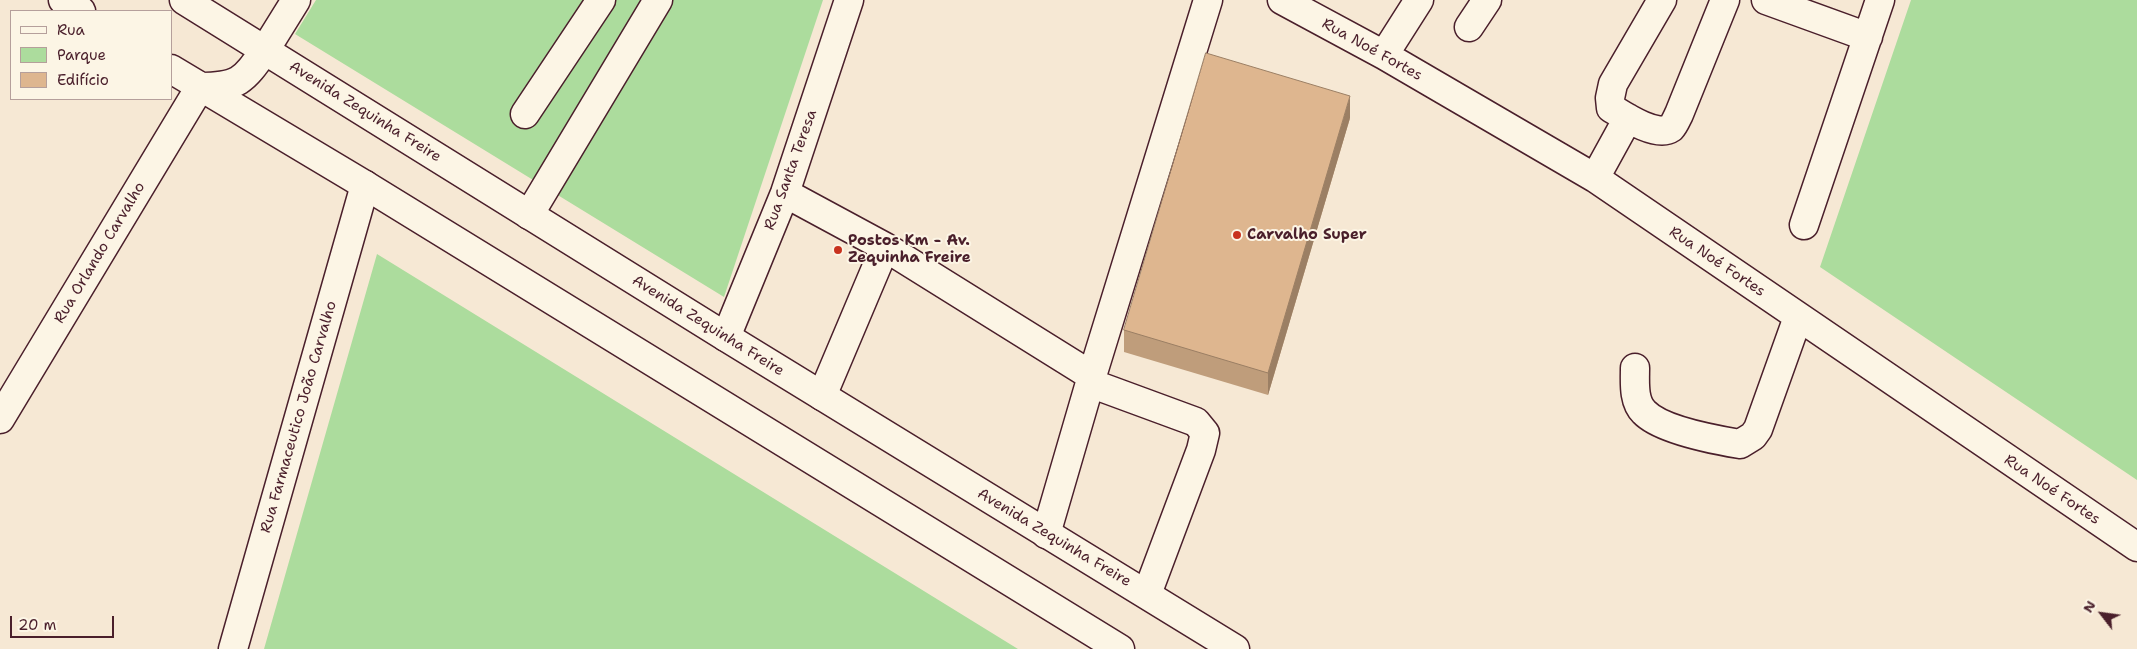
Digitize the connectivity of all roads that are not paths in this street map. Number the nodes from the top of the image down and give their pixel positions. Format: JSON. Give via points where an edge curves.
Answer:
{"nodes":[{"id":1,"x":63,"y":0,"type":"edge"},
{"id":2,"x":184,"y":0,"type":"edge"},
{"id":3,"x":296,"y":0,"type":"edge"},
{"id":4,"x":601,"y":0,"type":"edge"},
{"id":5,"x":658,"y":0,"type":"edge"},
{"id":6,"x":849,"y":0,"type":"edge"},
{"id":7,"x":1208,"y":0,"type":"edge"},
{"id":8,"x":1282,"y":0,"type":"edge"},
{"id":9,"x":1419,"y":0,"type":"edge"},
{"id":10,"x":1487,"y":0,"type":"edge"},
{"id":11,"x":1662,"y":0,"type":"edge"},
{"id":12,"x":1725,"y":0,"type":"edge"},
{"id":13,"x":1766,"y":0,"type":"edge"},
{"id":14,"x":1880,"y":0,"type":"edge"},
{"id":15,"x":78,"y":10,"type":"edge"},
{"id":16,"x":1469,"y":27,"type":"dead end"},
{"id":17,"x":1868,"y":37,"type":"junction"},
{"id":18,"x":265,"y":50,"type":"junction"},
{"id":19,"x":1384,"y":55,"type":"junction"},
{"id":20,"x":172,"y":70,"type":"edge"},
{"id":21,"x":200,"y":87,"type":"junction"},
{"id":22,"x":525,"y":114,"type":"dead end"},
{"id":23,"x":1628,"y":118,"type":"junction"},
{"id":24,"x":1595,"y":178,"type":"junction"},
{"id":25,"x":365,"y":185,"type":"junction"},
{"id":26,"x":785,"y":193,"type":"junction"},
{"id":27,"x":529,"y":215,"type":"junction"},
{"id":28,"x":1804,"y":225,"type":"dead end"},
{"id":29,"x":884,"y":247,"type":"junction"},
{"id":30,"x":1798,"y":317,"type":"junction"},
{"id":31,"x":726,"y":338,"type":"junction"},
{"id":32,"x":1635,"y":368,"type":"dead end"},
{"id":33,"x":1091,"y":379,"type":"junction"},
{"id":34,"x":822,"y":396,"type":"junction"},
{"id":35,"x":0,"y":419,"type":"edge"},
{"id":36,"x":1046,"y":534,"type":"junction"},
{"id":37,"x":2137,"y":547,"type":"edge"},
{"id":38,"x":1147,"y":594,"type":"junction"},
{"id":39,"x":233,"y":649,"type":"edge"},
{"id":40,"x":1120,"y":649,"type":"edge"},
{"id":41,"x":1235,"y":649,"type":"edge"}],
"edges":[{"from":1,"to":15,"type":"street"},
{"from":2,"to":18,"type":"street","name":"Avenida Zequinha Freire"},
{"from":3,"to":18,"type":"street"},
{"from":4,"to":22,"type":"street"},
{"from":5,"to":27,"type":"street"},
{"from":6,"to":26,"type":"street","name":"Rua Santa Teresa"},
{"from":7,"to":33,"type":"street"},
{"from":8,"to":19,"type":"street","name":"Rua Noé Fortes"},
{"from":9,"to":19,"type":"street"},
{"from":10,"to":16,"type":"street"},
{"from":11,"to":23,"type":"street","via":[[1613,84],[1611,108]]},
{"from":12,"to":23,"type":"street","via":[[1672,127],[1664,131],[1652,130]]},
{"from":13,"to":17,"type":"street"},
{"from":14,"to":17,"type":"street"},
{"from":17,"to":28,"type":"street"},
{"from":18,"to":21,"type":"street","via":[[236,83],[225,87]]},
{"from":18,"to":27,"type":"street","name":"Avenida Zequinha Freire"},
{"from":19,"to":24,"type":"street","name":"Rua Noé Fortes"},
{"from":20,"to":21,"type":"street"},
{"from":21,"to":25,"type":"street"},
{"from":21,"to":35,"type":"street","name":"Rua Orlando Carvalho"},
{"from":23,"to":24,"type":"street"},
{"from":24,"to":30,"type":"street","name":"Rua Noé Fortes"},
{"from":25,"to":39,"type":"street","name":"Rua Farmaceutico João Carvalho"},
{"from":25,"to":40,"type":"street"},
{"from":26,"to":29,"type":"street"},
{"from":26,"to":31,"type":"street","name":"Rua Santa Teresa"},
{"from":27,"to":31,"type":"street","name":"Avenida Zequinha Freire"},
{"from":29,"to":33,"type":"street"},
{"from":29,"to":34,"type":"street"},
{"from":30,"to":32,"type":"street","via":[[1758,429],[1740,444],[1712,440],[1677,429],[1644,412],[1635,392]]},
{"from":30,"to":37,"type":"street","name":"Rua Noé Fortes"},
{"from":31,"to":34,"type":"street","name":"Avenida Zequinha Freire"},
{"from":33,"to":36,"type":"street"},
{"from":33,"to":38,"type":"street","via":[[1196,422],[1205,433]]},
{"from":34,"to":36,"type":"street","name":"Avenida Zequinha Freire"},
{"from":36,"to":38,"type":"street","name":"Avenida Zequinha Freire"},
{"from":38,"to":41,"type":"street","name":"Avenida Zequinha Freire"}]}
